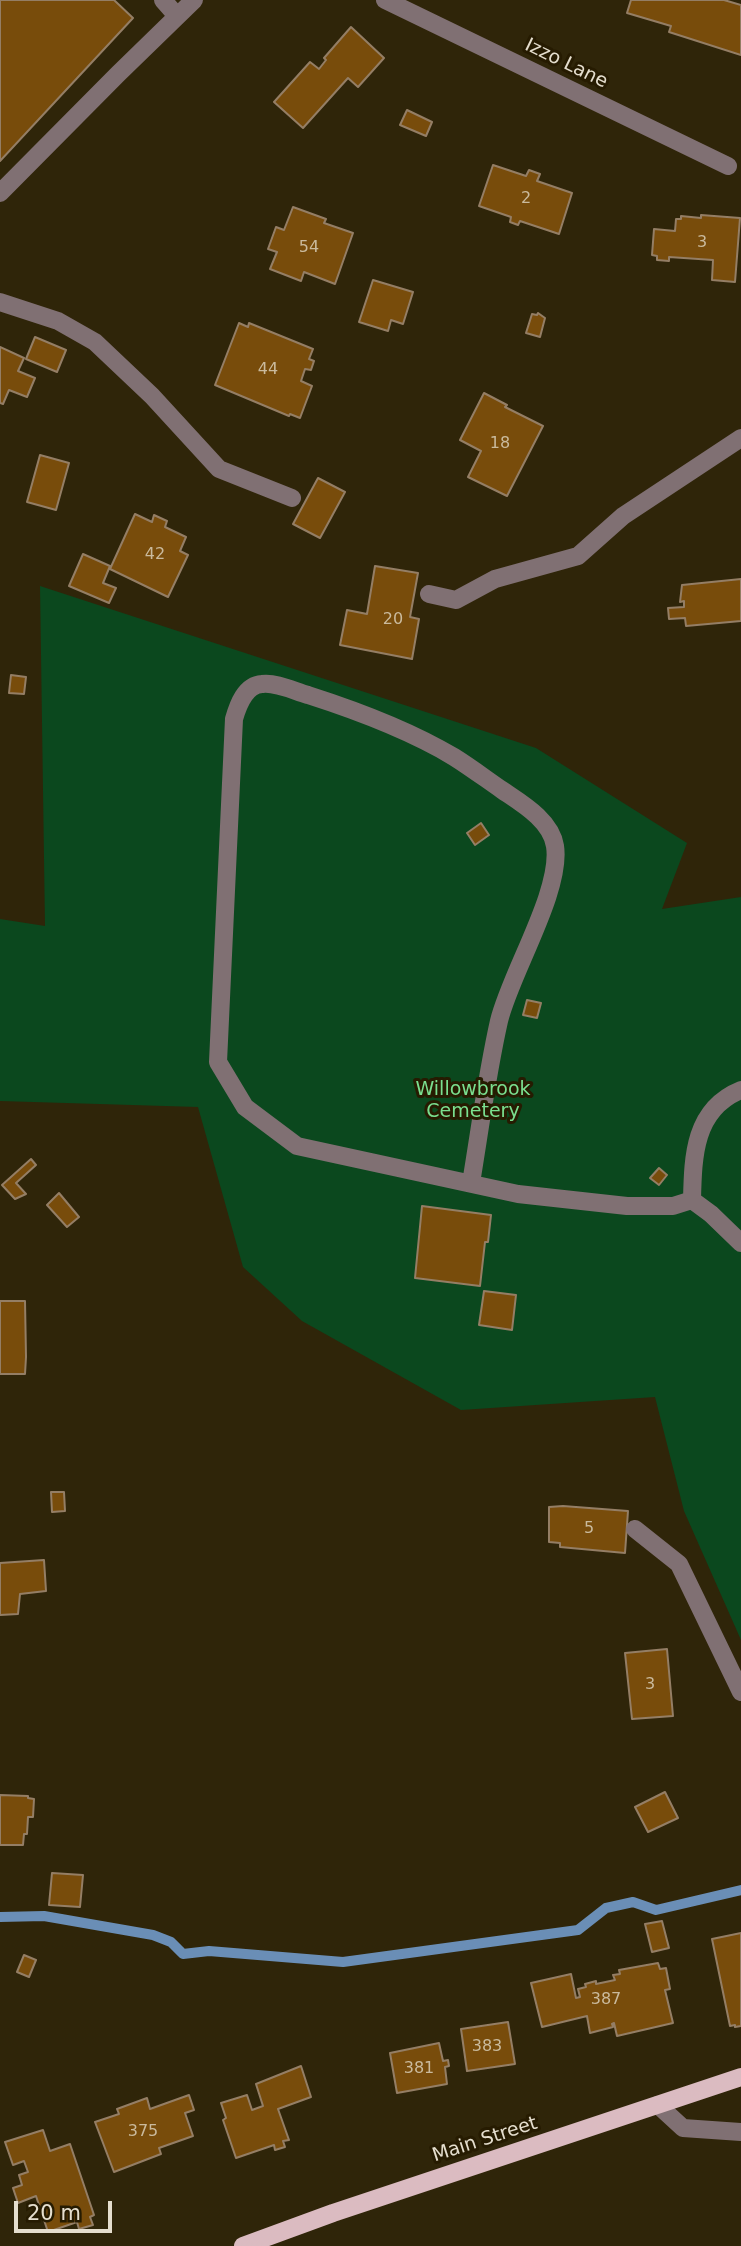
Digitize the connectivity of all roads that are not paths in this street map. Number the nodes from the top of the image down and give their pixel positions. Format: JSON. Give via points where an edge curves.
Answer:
{"nodes":[{"id":1,"x":163,"y":0,"type":"edge"},
{"id":2,"x":194,"y":0,"type":"edge"},
{"id":3,"x":386,"y":0,"type":"edge"},
{"id":4,"x":177,"y":16,"type":"junction"},
{"id":5,"x":728,"y":166,"type":"dead end"},
{"id":6,"x":0,"y":193,"type":"edge"},
{"id":7,"x":0,"y":302,"type":"edge"},
{"id":8,"x":741,"y":438,"type":"edge"},
{"id":9,"x":292,"y":498,"type":"dead end"},
{"id":10,"x":429,"y":594,"type":"dead end"},
{"id":11,"x":741,"y":1090,"type":"edge"},
{"id":12,"x":471,"y":1183,"type":"junction"},
{"id":13,"x":692,"y":1199,"type":"junction"},
{"id":14,"x":741,"y":1243,"type":"edge"},
{"id":15,"x":635,"y":1529,"type":"dead end"},
{"id":16,"x":741,"y":1692,"type":"edge"},
{"id":17,"x":741,"y":2077,"type":"edge"},
{"id":18,"x":659,"y":2105,"type":"junction"},
{"id":19,"x":741,"y":2132,"type":"edge"},
{"id":20,"x":243,"y":2246,"type":"edge"}],
"edges":[{"from":1,"to":4,"type":"street"},
{"from":2,"to":4,"type":"street"},
{"from":3,"to":5,"type":"street","name":"Izzo Lane"},
{"from":4,"to":6,"type":"street"},
{"from":7,"to":9,"type":"street","via":[[58,321],[96,342],[219,469]]},
{"from":8,"to":10,"type":"street","via":[[623,516],[578,555],[495,579],[456,600]]},
{"from":11,"to":13,"type":"street","via":[[709,1115],[699,1135],[693,1154]]},
{"from":12,"to":12,"type":"street","via":[[297,1146],[245,1107],[218,1062],[234,719],[246,692],[260,683],[344,707],[403,730],[453,757],[531,810],[555,844],[549,888],[499,1019]]},
{"from":12,"to":13,"type":"street","via":[[518,1194],[627,1206],[673,1206]]},
{"from":13,"to":14,"type":"street"},
{"from":15,"to":16,"type":"street","via":[[680,1564]]},
{"from":17,"to":18,"type":"main road","name":"Main Street"},
{"from":18,"to":19,"type":"street","via":[[683,2127]]},
{"from":18,"to":20,"type":"main road","name":"Main Street"}]}
